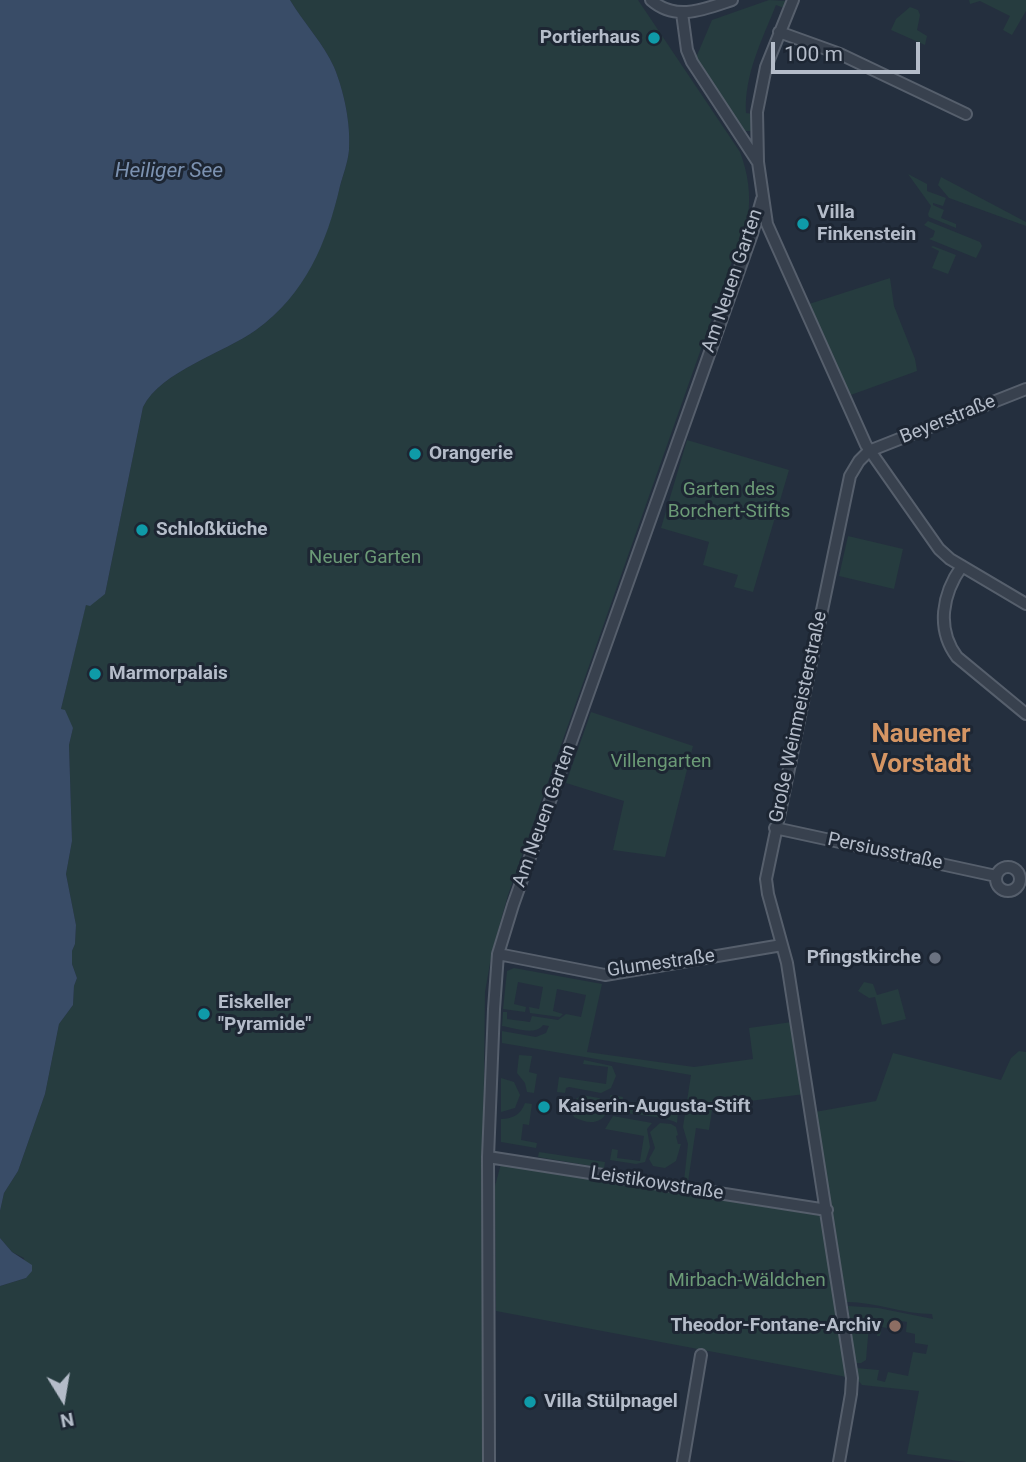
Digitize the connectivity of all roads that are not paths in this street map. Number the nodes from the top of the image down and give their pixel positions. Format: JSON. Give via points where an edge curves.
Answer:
{"nodes":[{"id":1,"x":651,"y":0,"type":"edge"},
{"id":2,"x":732,"y":0,"type":"edge"},
{"id":3,"x":793,"y":0,"type":"edge"},
{"id":4,"x":682,"y":13,"type":"junction"},
{"id":5,"x":779,"y":32,"type":"junction"},
{"id":6,"x":966,"y":114,"type":"dead end"},
{"id":7,"x":758,"y":162,"type":"junction"},
{"id":8,"x":762,"y":199,"type":"junction"},
{"id":9,"x":1026,"y":388,"type":"edge"},
{"id":10,"x":869,"y":451,"type":"junction"},
{"id":11,"x":962,"y":566,"type":"junction"},
{"id":12,"x":1026,"y":604,"type":"edge"},
{"id":13,"x":1026,"y":714,"type":"edge"},
{"id":14,"x":775,"y":828,"type":"junction"},
{"id":15,"x":996,"y":876,"type":"dead end"},
{"id":16,"x":782,"y":945,"type":"junction"},
{"id":17,"x":498,"y":954,"type":"junction"},
{"id":18,"x":488,"y":1157,"type":"junction"},
{"id":19,"x":827,"y":1210,"type":"junction"},
{"id":20,"x":701,"y":1355,"type":"dead end"},
{"id":21,"x":489,"y":1462,"type":"edge"},
{"id":22,"x":683,"y":1462,"type":"edge"},
{"id":23,"x":839,"y":1462,"type":"edge"}],
"edges":[{"from":1,"to":4,"type":"street"},
{"from":2,"to":4,"type":"street"},
{"from":3,"to":5,"type":"street"},
{"from":4,"to":7,"type":"street","via":[[692,62]]},
{"from":5,"to":6,"type":"street","via":[[840,54]]},
{"from":5,"to":7,"type":"street","via":[[758,104]]},
{"from":7,"to":8,"type":"street"},
{"from":8,"to":10,"type":"street","via":[[767,224]]},
{"from":8,"to":17,"type":"street","name":"Am Neuen Garten"},
{"from":9,"to":10,"type":"street","name":"Beyerstraße"},
{"from":10,"to":11,"type":"street","via":[[939,549]]},
{"from":10,"to":14,"type":"street","name":"Große Weinmeisterstraße","via":[[850,476]]},
{"from":11,"to":12,"type":"street"},
{"from":11,"to":13,"type":"street","via":[[945,608],[949,646]]},
{"from":14,"to":15,"type":"street","name":"Persiusstraße"},
{"from":14,"to":16,"type":"street","name":"Große Weinmeisterstraße","via":[[766,879]]},
{"from":16,"to":17,"type":"street","name":"Glumestraße","via":[[605,975]]},
{"from":16,"to":19,"type":"street","name":"Große Weinmeisterstraße"},
{"from":17,"to":18,"type":"street","name":"Am Neuen Garten"},
{"from":18,"to":19,"type":"street","name":"Leistikowstraße"},
{"from":18,"to":21,"type":"street","name":"Am Neuen Garten"},
{"from":19,"to":23,"type":"street","name":"Große Weinmeisterstraße","via":[[852,1378]]},
{"from":20,"to":22,"type":"street"}]}
